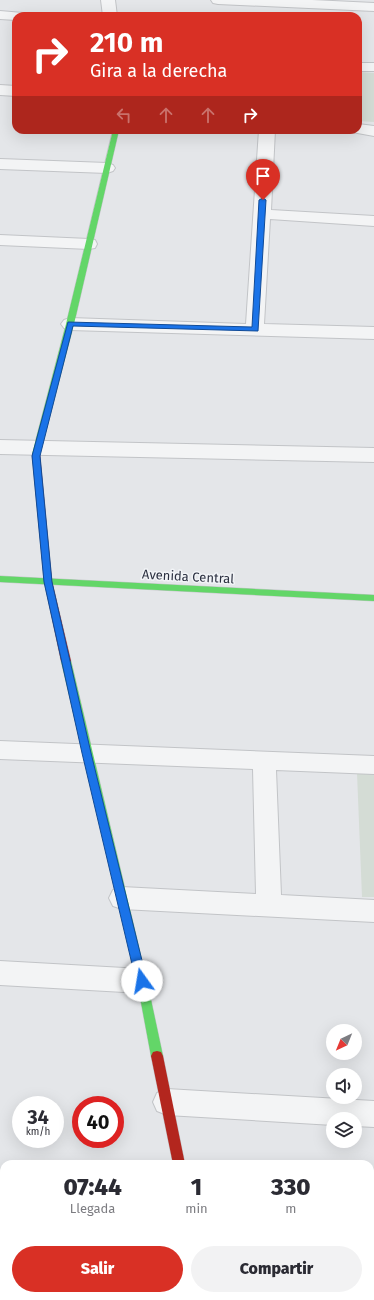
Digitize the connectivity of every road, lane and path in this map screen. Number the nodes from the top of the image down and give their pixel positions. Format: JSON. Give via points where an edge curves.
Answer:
{"nodes":[{"id":1,"x":108,"y":0,"type":"edge"},
{"id":2,"x":218,"y":0,"type":"edge"},
{"id":3,"x":374,"y":7,"type":"edge"},
{"id":4,"x":110,"y":12,"type":"edge"},
{"id":5,"x":0,"y":15,"type":"edge"},
{"id":6,"x":12,"y":16,"type":"edge"},
{"id":7,"x":362,"y":67,"type":"edge"},
{"id":8,"x":374,"y":68,"type":"edge"},
{"id":9,"x":0,"y":90,"type":"edge"},
{"id":10,"x":12,"y":91,"type":"edge"},
{"id":11,"x":362,"y":130,"type":"edge"},
{"id":12,"x":374,"y":131,"type":"edge"},
{"id":13,"x":115,"y":134,"type":"edge"},
{"id":14,"x":267,"y":134,"type":"edge"},
{"id":15,"x":0,"y":164,"type":"edge"},
{"id":16,"x":107,"y":168,"type":"junction"},
{"id":17,"x":262,"y":214,"type":"junction"},
{"id":18,"x":374,"y":221,"type":"edge"},
{"id":19,"x":0,"y":240,"type":"edge"},
{"id":20,"x":89,"y":244,"type":"junction"},
{"id":21,"x":70,"y":324,"type":"junction"},
{"id":22,"x":255,"y":330,"type":"junction"},
{"id":23,"x":374,"y":333,"type":"edge"},
{"id":24,"x":0,"y":447,"type":"edge"},
{"id":25,"x":38,"y":448,"type":"junction"},
{"id":26,"x":374,"y":455,"type":"edge"},
{"id":27,"x":0,"y":579,"type":"edge"},
{"id":28,"x":48,"y":582,"type":"junction"},
{"id":29,"x":374,"y":598,"type":"edge"},
{"id":30,"x":0,"y":750,"type":"edge"},
{"id":31,"x":86,"y":753,"type":"junction"},
{"id":32,"x":264,"y":760,"type":"junction"},
{"id":33,"x":374,"y":765,"type":"edge"},
{"id":34,"x":122,"y":898,"type":"junction"},
{"id":35,"x":269,"y":906,"type":"junction"},
{"id":36,"x":374,"y":911,"type":"edge"},
{"id":37,"x":0,"y":973,"type":"edge"},
{"id":38,"x":142,"y":981,"type":"junction"},
{"id":39,"x":167,"y":1102,"type":"junction"},
{"id":40,"x":374,"y":1114,"type":"edge"},
{"id":41,"x":178,"y":1160,"type":"edge"}],
"edges":[{"from":1,"to":4,"type":"street"},
{"from":2,"to":3,"type":"street"},
{"from":5,"to":6,"type":"street"},
{"from":7,"to":8,"type":"street"},
{"from":9,"to":10,"type":"street"},
{"from":11,"to":12,"type":"street"},
{"from":13,"to":16,"type":"street"},
{"from":14,"to":17,"type":"street"},
{"from":15,"to":16,"type":"street"},
{"from":16,"to":20,"type":"street"},
{"from":17,"to":18,"type":"street"},
{"from":17,"to":22,"type":"street"},
{"from":19,"to":20,"type":"street"},
{"from":20,"to":21,"type":"street"},
{"from":21,"to":22,"type":"street"},
{"from":21,"to":25,"type":"street"},
{"from":22,"to":23,"type":"street"},
{"from":24,"to":25,"type":"street"},
{"from":25,"to":26,"type":"street"},
{"from":25,"to":28,"type":"street","via":[[36,456]]},
{"from":27,"to":28,"type":"street","name":"Avenida Central"},
{"from":28,"to":29,"type":"street","name":"Avenida Central"},
{"from":28,"to":31,"type":"street"},
{"from":30,"to":31,"type":"street"},
{"from":31,"to":32,"type":"street"},
{"from":31,"to":34,"type":"street"},
{"from":32,"to":33,"type":"street"},
{"from":32,"to":35,"type":"street"},
{"from":34,"to":35,"type":"street"},
{"from":34,"to":38,"type":"street"},
{"from":35,"to":36,"type":"street"},
{"from":37,"to":38,"type":"street"},
{"from":38,"to":39,"type":"street"},
{"from":39,"to":40,"type":"street"},
{"from":39,"to":41,"type":"street"}]}
